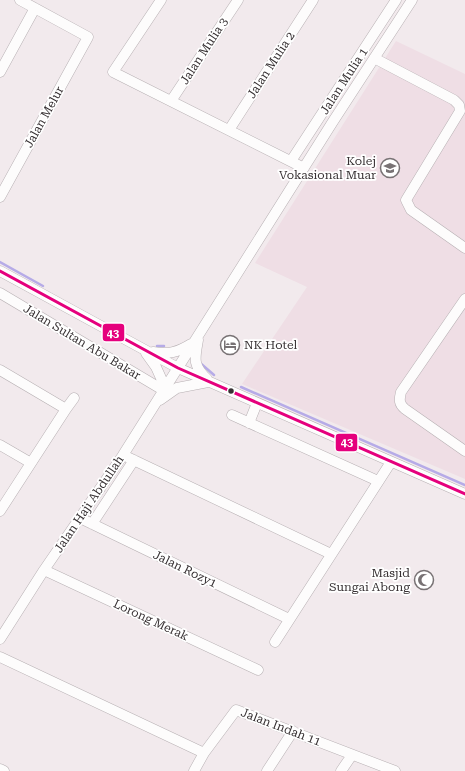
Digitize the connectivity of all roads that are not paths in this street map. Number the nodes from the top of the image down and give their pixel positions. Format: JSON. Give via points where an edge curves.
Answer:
{"nodes":[{"id":1,"x":20,"y":0,"type":"edge"},
{"id":2,"x":161,"y":0,"type":"edge"},
{"id":3,"x":238,"y":0,"type":"edge"},
{"id":4,"x":313,"y":0,"type":"edge"},
{"id":5,"x":396,"y":0,"type":"edge"},
{"id":6,"x":412,"y":0,"type":"edge"},
{"id":7,"x":35,"y":8,"type":"junction"},
{"id":8,"x":374,"y":58,"type":"junction"},
{"id":9,"x":0,"y":72,"type":"edge"},
{"id":10,"x":171,"y":102,"type":"junction"},
{"id":11,"x":229,"y":130,"type":"junction"},
{"id":12,"x":291,"y":161,"type":"junction"},
{"id":13,"x":304,"y":168,"type":"junction"},
{"id":14,"x":0,"y":197,"type":"edge"},
{"id":15,"x":465,"y":248,"type":"edge"},
{"id":16,"x":0,"y":271,"type":"edge"},
{"id":17,"x":0,"y":293,"type":"edge"},
{"id":18,"x":465,"y":299,"type":"edge"},
{"id":19,"x":199,"y":334,"type":"junction"},
{"id":20,"x":192,"y":343,"type":"junction"},
{"id":21,"x":142,"y":349,"type":"junction"},
{"id":22,"x":178,"y":368,"type":"junction"},
{"id":23,"x":0,"y":370,"type":"edge"},
{"id":24,"x":210,"y":383,"type":"junction"},
{"id":25,"x":164,"y":389,"type":"junction"},
{"id":26,"x":74,"y":398,"type":"dead end"},
{"id":27,"x":257,"y":403,"type":"junction"},
{"id":28,"x":154,"y":407,"type":"junction"},
{"id":29,"x":66,"y":408,"type":"junction"},
{"id":30,"x":232,"y":416,"type":"dead end"},
{"id":31,"x":248,"y":423,"type":"junction"},
{"id":32,"x":0,"y":445,"type":"edge"},
{"id":33,"x":465,"y":451,"type":"edge"},
{"id":34,"x":123,"y":455,"type":"junction"},
{"id":35,"x":134,"y":460,"type":"junction"},
{"id":36,"x":392,"y":462,"type":"junction"},
{"id":37,"x":31,"y":463,"type":"junction"},
{"id":38,"x":378,"y":481,"type":"junction"},
{"id":39,"x":465,"y":494,"type":"edge"},
{"id":40,"x":0,"y":511,"type":"edge"},
{"id":41,"x":80,"y":518,"type":"junction"},
{"id":42,"x":92,"y":524,"type":"junction"},
{"id":43,"x":331,"y":554,"type":"junction"},
{"id":44,"x":44,"y":570,"type":"junction"},
{"id":45,"x":289,"y":619,"type":"junction"},
{"id":46,"x":0,"y":639,"type":"edge"},
{"id":47,"x":275,"y":642,"type":"dead end"},
{"id":48,"x":0,"y":657,"type":"edge"},
{"id":49,"x":258,"y":670,"type":"dead end"},
{"id":50,"x":293,"y":731,"type":"junction"},
{"id":51,"x":204,"y":752,"type":"junction"},
{"id":52,"x":352,"y":755,"type":"junction"},
{"id":53,"x":0,"y":769,"type":"edge"},
{"id":54,"x":4,"y":771,"type":"edge"},
{"id":55,"x":194,"y":771,"type":"edge"},
{"id":56,"x":268,"y":771,"type":"edge"},
{"id":57,"x":341,"y":771,"type":"edge"},
{"id":58,"x":395,"y":771,"type":"edge"}],
"edges":[{"from":1,"to":7,"type":"street"},
{"from":2,"to":10,"type":"street","via":[[113,72]]},
{"from":3,"to":10,"type":"street","name":"Jalan Mulia 3"},
{"from":4,"to":11,"type":"street","name":"Jalan Mulia 2"},
{"from":5,"to":12,"type":"street","name":"Jalan Mulia 1"},
{"from":6,"to":8,"type":"street","name":"Jalan Haji Abdullah"},
{"from":7,"to":9,"type":"street"},
{"from":7,"to":14,"type":"street","name":"Jalan Melur","via":[[88,37]]},
{"from":8,"to":13,"type":"street","name":"Jalan Haji Abdullah"},
{"from":8,"to":15,"type":"street","via":[[459,105],[460,111],[406,200],[411,210]]},
{"from":10,"to":11,"type":"street"},
{"from":11,"to":12,"type":"street"},
{"from":12,"to":13,"type":"street"},
{"from":13,"to":19,"type":"street","name":"Jalan Haji Abdullah"},
{"from":16,"to":21,"type":"street"},
{"from":17,"to":25,"type":"street","name":"Jalan Sultan Abu Bakar"},
{"from":18,"to":33,"type":"street","via":[[401,392],[399,399],[400,405],[405,409]]},
{"from":19,"to":20,"type":"street","name":"Jalan Haji Abdullah"},
{"from":19,"to":24,"type":"street","via":[[194,360],[197,368]]},
{"from":20,"to":21,"type":"street","via":[[169,354]]},
{"from":20,"to":22,"type":"street","name":"Jalan Haji Abdullah"},
{"from":21,"to":22,"type":"street"},
{"from":21,"to":25,"type":"street","via":[[156,367]]},
{"from":22,"to":24,"type":"street"},
{"from":22,"to":25,"type":"street","name":"Jalan Haji Abdullah"},
{"from":23,"to":29,"type":"street"},
{"from":24,"to":27,"type":"street"},
{"from":24,"to":28,"type":"street","via":[[177,388]]},
{"from":25,"to":28,"type":"street","name":"Jalan Haji Abdullah"},
{"from":26,"to":29,"type":"street"},
{"from":27,"to":31,"type":"street"},
{"from":27,"to":36,"type":"street"},
{"from":28,"to":34,"type":"street","name":"Jalan Haji Abdullah"},
{"from":29,"to":37,"type":"street"},
{"from":30,"to":31,"type":"street"},
{"from":31,"to":38,"type":"street"},
{"from":32,"to":37,"type":"street"},
{"from":34,"to":35,"type":"street"},
{"from":34,"to":41,"type":"street","name":"Jalan Haji Abdullah"},
{"from":35,"to":42,"type":"street"},
{"from":35,"to":43,"type":"street"},
{"from":36,"to":38,"type":"street"},
{"from":36,"to":39,"type":"street"},
{"from":37,"to":40,"type":"street"},
{"from":38,"to":43,"type":"street"},
{"from":41,"to":42,"type":"street","name":"Jalan Rozy1"},
{"from":41,"to":44,"type":"street","name":"Jalan Haji Abdullah"},
{"from":42,"to":45,"type":"street","name":"Jalan Rozy1"},
{"from":43,"to":45,"type":"street"},
{"from":44,"to":46,"type":"street","name":"Jalan Haji Abdullah"},
{"from":44,"to":49,"type":"street","name":"Lorong Merak"},
{"from":45,"to":47,"type":"street"},
{"from":48,"to":51,"type":"street"},
{"from":50,"to":51,"type":"street","name":"Jalan Indah 11","via":[[236,710]]},
{"from":50,"to":52,"type":"street","name":"Jalan Indah 11"},
{"from":50,"to":56,"type":"street"},
{"from":51,"to":55,"type":"street","name":"Jalan Indah 11"},
{"from":52,"to":57,"type":"street"},
{"from":52,"to":58,"type":"street","name":"Jalan Indah 11"},
{"from":53,"to":54,"type":"street"}]}
